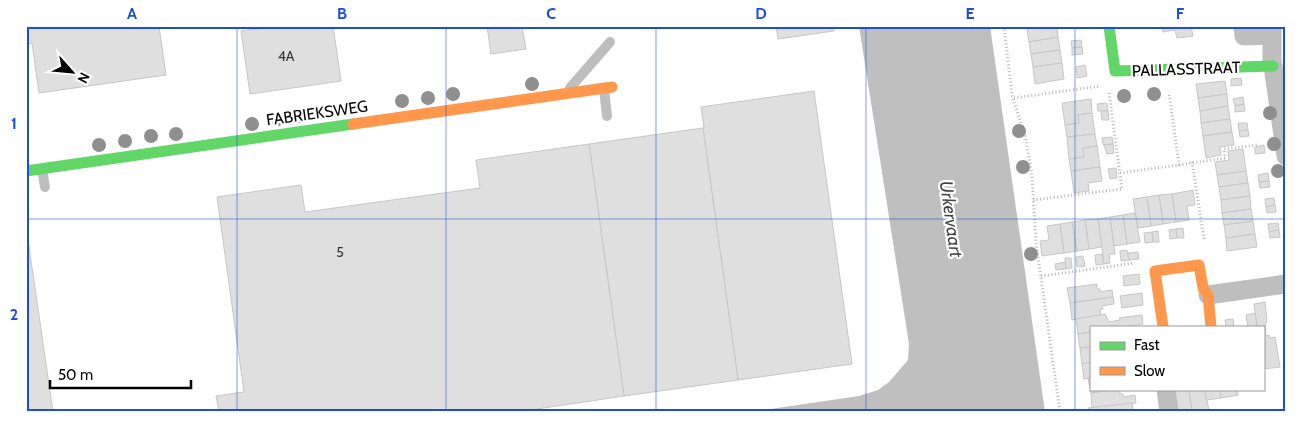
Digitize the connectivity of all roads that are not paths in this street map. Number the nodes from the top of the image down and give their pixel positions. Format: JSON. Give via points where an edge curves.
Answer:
{"nodes":[{"id":1,"x":1109,"y":26,"type":"edge"},
{"id":2,"x":1243,"y":26,"type":"edge"},
{"id":3,"x":1271,"y":31,"type":"edge"},
{"id":4,"x":610,"y":42,"type":"dead end"},
{"id":5,"x":1273,"y":66,"type":"junction"},
{"id":6,"x":608,"y":88,"type":"joint"},
{"id":7,"x":564,"y":94,"type":"junction"},
{"id":8,"x":607,"y":116,"type":"dead end"},
{"id":9,"x":1286,"y":156,"type":"edge"},
{"id":10,"x":42,"y":169,"type":"junction"},
{"id":11,"x":26,"y":171,"type":"edge"},
{"id":12,"x":45,"y":187,"type":"dead end"},
{"id":13,"x":1286,"y":284,"type":"edge"},
{"id":14,"x":1208,"y":295,"type":"junction"},
{"id":15,"x":1163,"y":326,"type":"edge"},
{"id":16,"x":1211,"y":326,"type":"edge"},
{"id":17,"x":1166,"y":390,"type":"edge"},
{"id":18,"x":1169,"y":412,"type":"edge"}],
"edges":[{"from":1,"to":5,"type":"street","name":"PALLASSTRAAT","via":[[1115,71]]},
{"from":2,"to":3,"type":"street","name":"PALLASSTRAAT","via":[[1244,36]]},
{"from":3,"to":5,"type":"street","name":"PALLASSTRAAT"},
{"from":4,"to":7,"type":"lane"},
{"from":5,"to":9,"type":"street","name":"PALLASSTRAAT"},
{"from":6,"to":7,"type":"street","name":"FABRIEKSWEG"},
{"from":6,"to":8,"type":"lane"},
{"from":7,"to":10,"type":"street","name":"FABRIEKSWEG"},
{"from":10,"to":11,"type":"street","name":"FABRIEKSWEG"},
{"from":10,"to":12,"type":"lane"},
{"from":13,"to":14,"type":"street"},
{"from":14,"to":15,"type":"street","via":[[1203,288],[1199,265],[1155,271]]},
{"from":14,"to":16,"type":"street"},
{"from":17,"to":18,"type":"street"}]}
